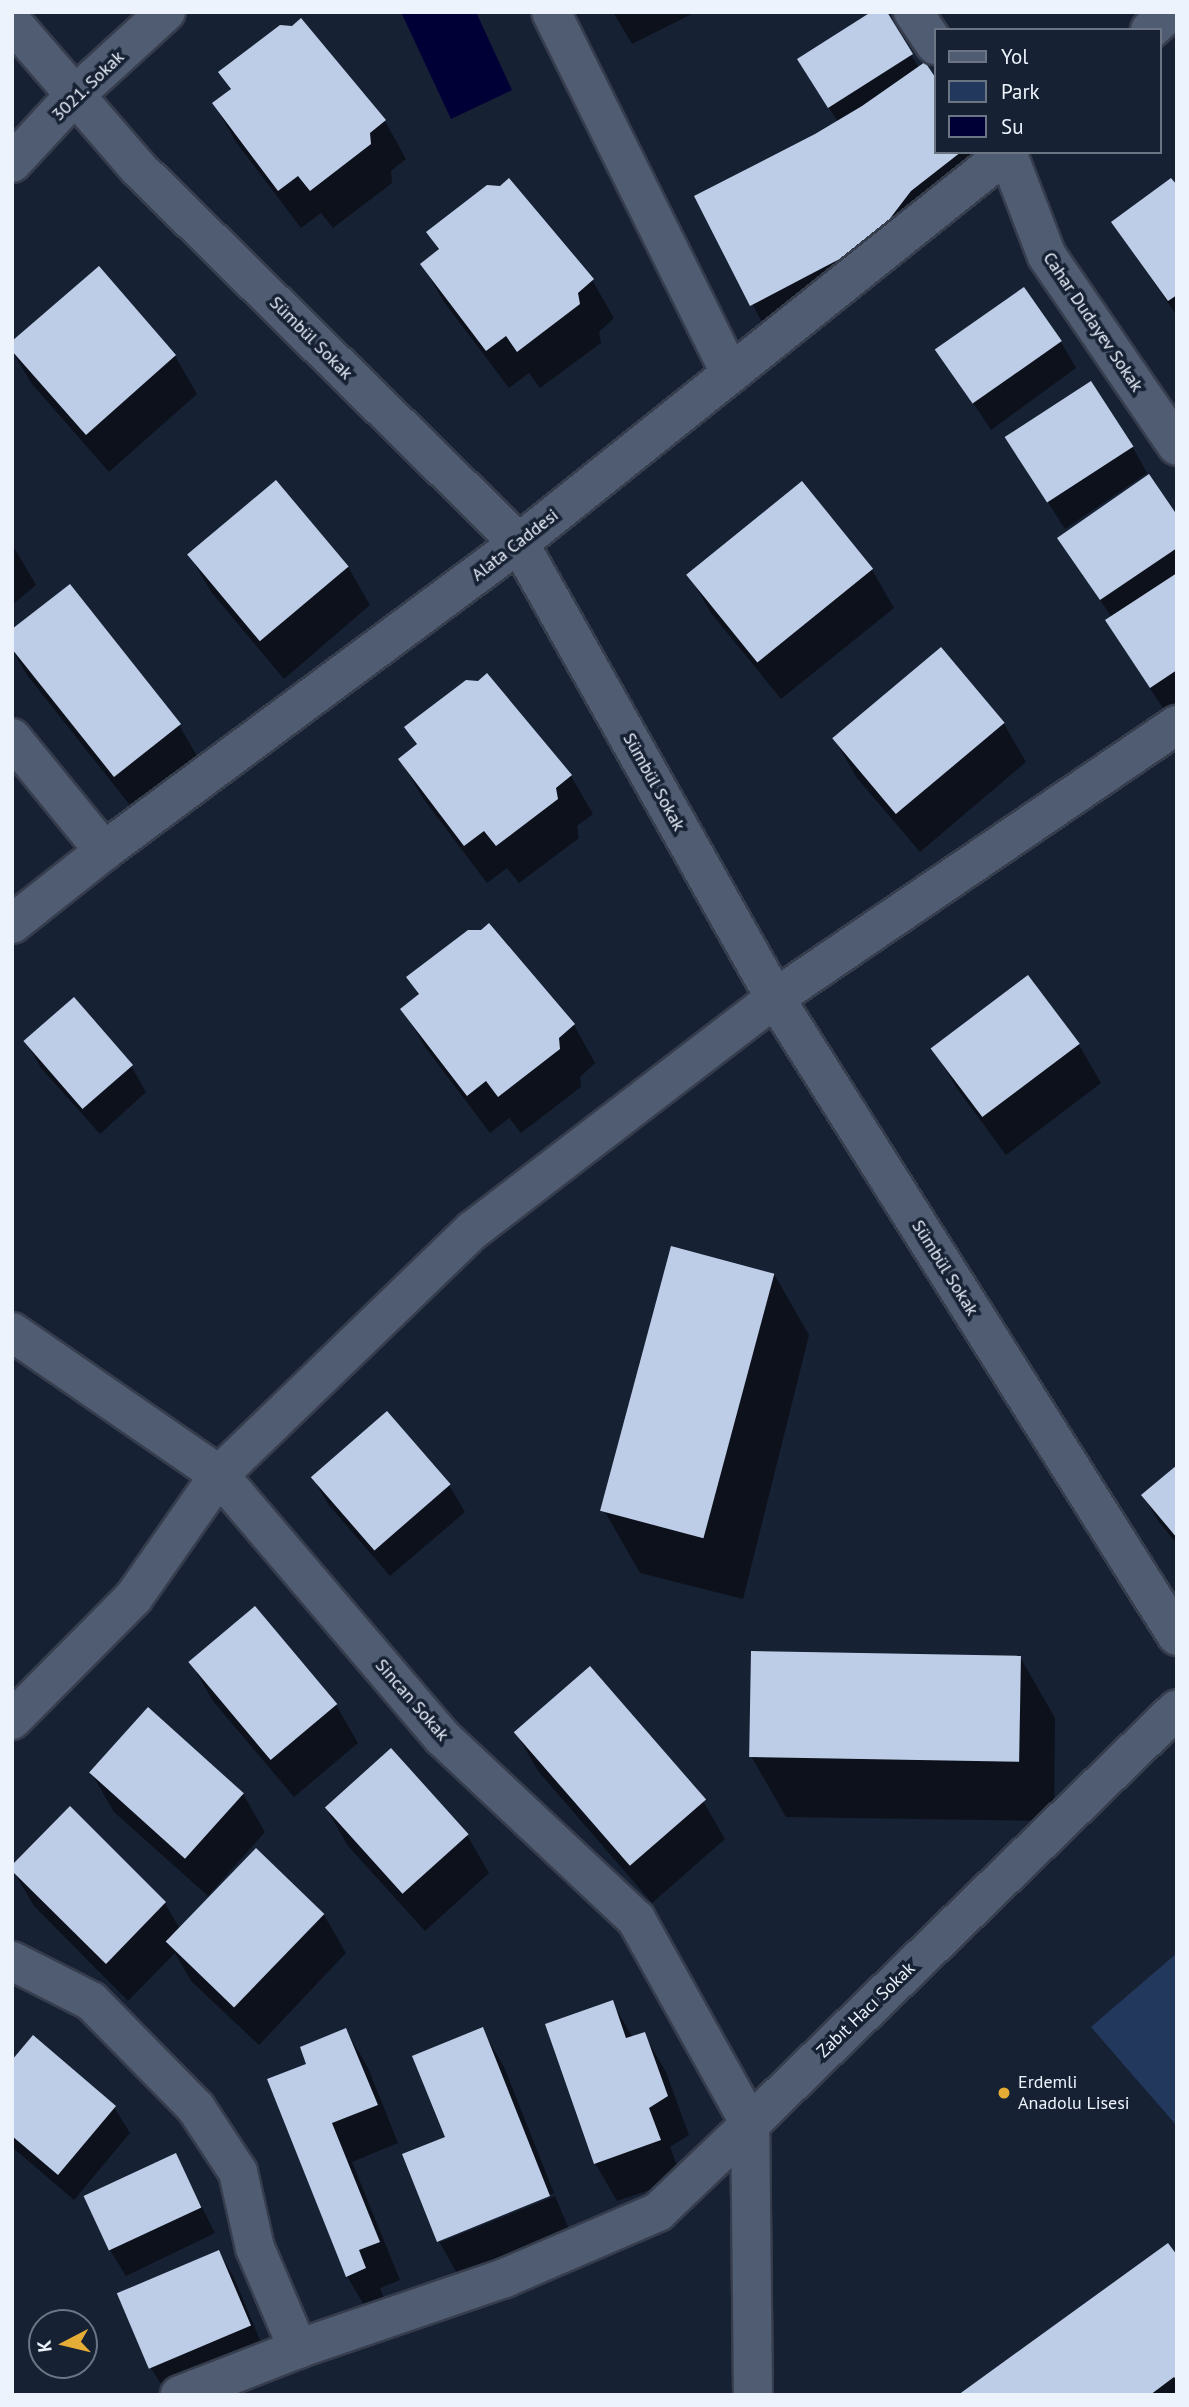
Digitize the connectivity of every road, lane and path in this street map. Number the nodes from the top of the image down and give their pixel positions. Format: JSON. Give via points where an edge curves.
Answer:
{"nodes":[{"id":1,"x":166,"y":12,"type":"edge"},
{"id":2,"x":551,"y":12,"type":"edge"},
{"id":3,"x":913,"y":12,"type":"edge"},
{"id":4,"x":1170,"y":12,"type":"edge"},
{"id":5,"x":12,"y":22,"type":"edge"},
{"id":6,"x":1152,"y":28,"type":"edge"},
{"id":7,"x":934,"y":44,"type":"edge"},
{"id":8,"x":75,"y":95,"type":"junction"},
{"id":9,"x":1006,"y":154,"type":"edge"},
{"id":10,"x":1009,"y":154,"type":"edge"},
{"id":11,"x":12,"y":163,"type":"edge"},
{"id":12,"x":731,"y":374,"type":"junction"},
{"id":13,"x":1177,"y":446,"type":"edge"},
{"id":14,"x":519,"y":543,"type":"junction"},
{"id":15,"x":1177,"y":725,"type":"edge"},
{"id":16,"x":12,"y":738,"type":"edge"},
{"id":17,"x":104,"y":851,"type":"junction"},
{"id":18,"x":12,"y":924,"type":"edge"},
{"id":19,"x":775,"y":998,"type":"junction"},
{"id":20,"x":12,"y":1332,"type":"edge"},
{"id":21,"x":219,"y":1475,"type":"junction"},
{"id":22,"x":1177,"y":1636,"type":"edge"},
{"id":23,"x":1177,"y":1709,"type":"edge"},
{"id":24,"x":12,"y":1720,"type":"edge"},
{"id":25,"x":12,"y":1961,"type":"edge"},
{"id":26,"x":750,"y":2124,"type":"junction"},
{"id":27,"x":298,"y":2349,"type":"junction"},
{"id":28,"x":180,"y":2395,"type":"edge"},
{"id":29,"x":753,"y":2395,"type":"edge"}],
"edges":[{"from":1,"to":8,"type":"street","name":"3021. Sokak"},
{"from":2,"to":12,"type":"street"},
{"from":3,"to":7,"type":"street"},
{"from":4,"to":6,"type":"street"},
{"from":5,"to":8,"type":"street","name":"Sümbül Sokak"},
{"from":8,"to":11,"type":"street","name":"3021. Sokak"},
{"from":8,"to":14,"type":"street","name":"Sümbül Sokak","via":[[139,169]]},
{"from":9,"to":12,"type":"street","name":"Alata Caddesi"},
{"from":10,"to":13,"type":"street","name":"Cahar Dudayev Sokak","via":[[1047,256]]},
{"from":12,"to":14,"type":"street","name":"Alata Caddesi"},
{"from":14,"to":17,"type":"street","name":"Alata Caddesi"},
{"from":14,"to":19,"type":"street","name":"Sümbül Sokak"},
{"from":15,"to":19,"type":"street"},
{"from":16,"to":17,"type":"street"},
{"from":17,"to":18,"type":"street","name":"Alata Caddesi"},
{"from":19,"to":21,"type":"street","via":[[473,1230]]},
{"from":19,"to":22,"type":"street","name":"Sümbül Sokak"},
{"from":20,"to":21,"type":"street","name":"Sincan Sokak"},
{"from":21,"to":24,"type":"street","via":[[134,1597]]},
{"from":21,"to":26,"type":"street","name":"Sincan Sokak","via":[[443,1738],[636,1919]]},
{"from":23,"to":26,"type":"street","name":"Zabıt Hacı Sokak"},
{"from":25,"to":27,"type":"street","via":[[91,2001],[197,2108],[238,2172],[256,2248]]},
{"from":26,"to":27,"type":"street","name":"Zabıt Hacı Sokak","via":[[658,2212],[505,2278]]},
{"from":26,"to":29,"type":"street"},
{"from":27,"to":28,"type":"street","name":"Zabıt Hacı Sokak"}]}
